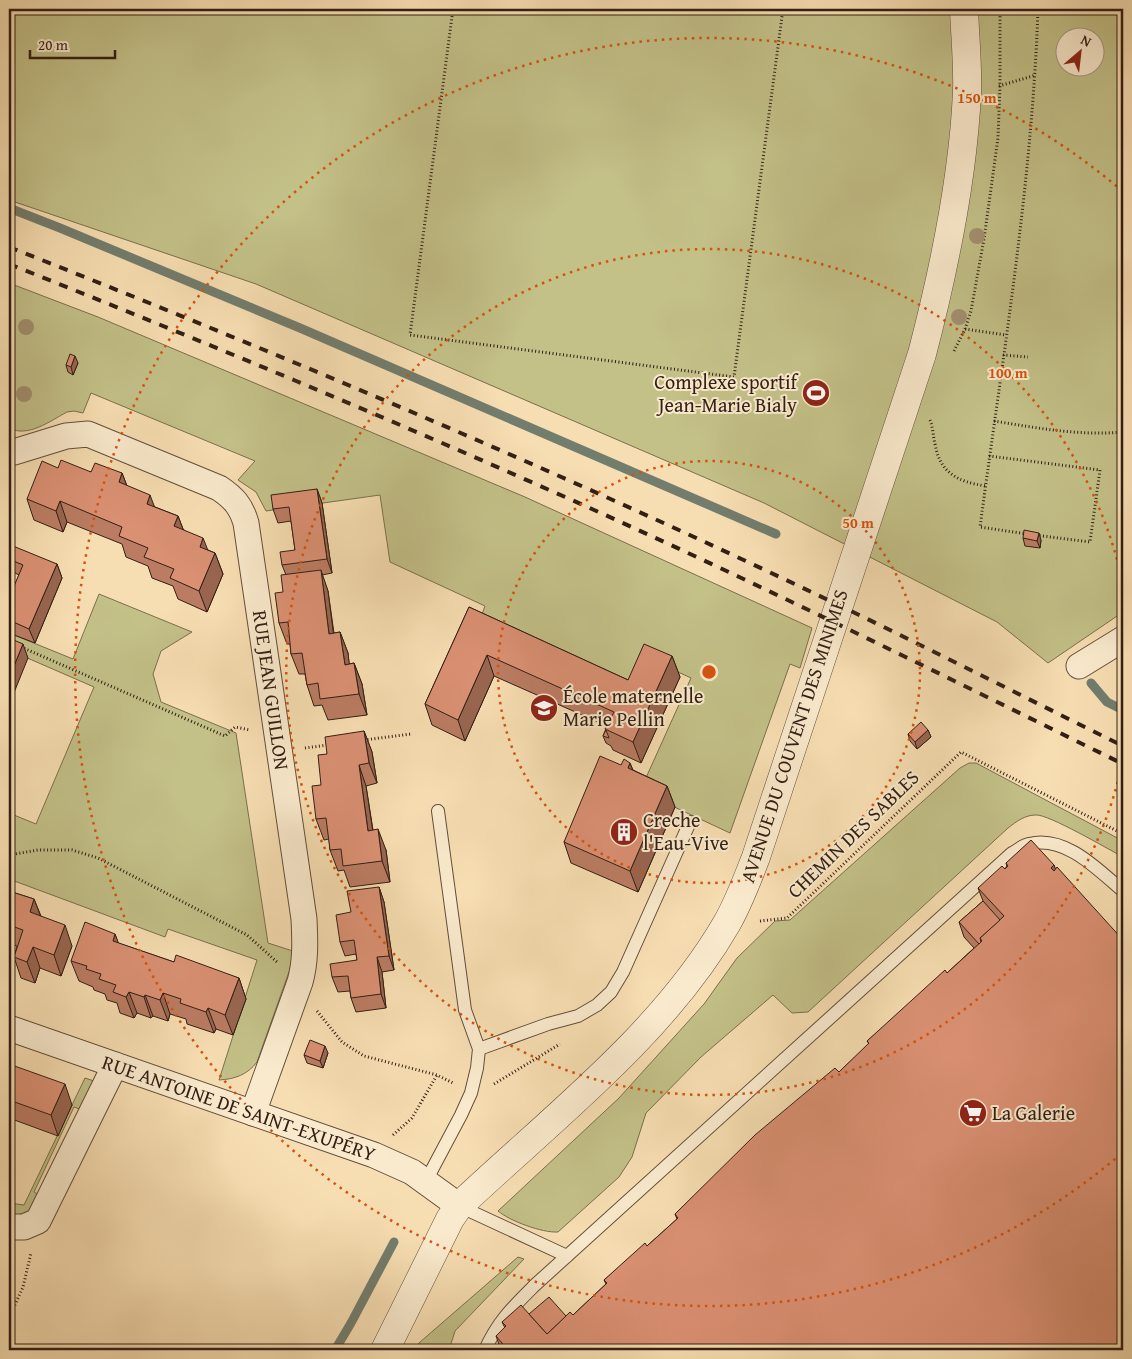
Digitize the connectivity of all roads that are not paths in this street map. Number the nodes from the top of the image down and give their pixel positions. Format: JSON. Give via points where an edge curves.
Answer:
{"nodes":[{"id":1,"x":964,"y":9,"type":"edge"},
{"id":2,"x":10,"y":456,"type":"edge"},
{"id":3,"x":1123,"y":639,"type":"edge"},
{"id":4,"x":1079,"y":666,"type":"dead end"},
{"id":5,"x":438,"y":810,"type":"dead end"},
{"id":6,"x":690,"y":822,"type":"dead end"},
{"id":7,"x":1123,"y":891,"type":"edge"},
{"id":8,"x":9,"y":1028,"type":"edge"},
{"id":9,"x":479,"y":1049,"type":"junction"},
{"id":10,"x":115,"y":1065,"type":"junction"},
{"id":11,"x":254,"y":1113,"type":"junction"},
{"id":12,"x":426,"y":1181,"type":"junction"},
{"id":13,"x":459,"y":1206,"type":"junction"},
{"id":14,"x":9,"y":1227,"type":"edge"},
{"id":15,"x":567,"y":1256,"type":"junction"},
{"id":16,"x":385,"y":1350,"type":"edge"},
{"id":17,"x":485,"y":1350,"type":"edge"}],
"edges":[{"from":1,"to":13,"type":"street","name":"AVENUE DU COUVENT DES MINIMES","via":[[967,92],[964,124],[948,244],[935,304],[919,364],[742,894],[698,968],[648,1028]]},
{"from":2,"to":11,"type":"street","name":"RUE JEAN GUILLON","via":[[66,436],[88,434],[219,488],[238,504],[246,523],[304,918],[305,956],[300,982]]},
{"from":3,"to":4,"type":"street"},
{"from":5,"to":9,"type":"lane","via":[[465,1010]]},
{"from":6,"to":9,"type":"lane","via":[[623,972],[597,1006],[578,1016]]},
{"from":7,"to":15,"type":"lane","via":[[1081,856],[1061,846],[1035,843],[1012,853]]},
{"from":8,"to":10,"type":"street","name":"RUE ANTOINE DE SAINT-EXUPÉRY"},
{"from":9,"to":12,"type":"lane","via":[[471,1092]]},
{"from":10,"to":11,"type":"street","name":"RUE ANTOINE DE SAINT-EXUPÉRY"},
{"from":10,"to":14,"type":"street","via":[[38,1221],[24,1227]]},
{"from":11,"to":12,"type":"street","name":"RUE ANTOINE DE SAINT-EXUPÉRY","via":[[398,1164]]},
{"from":12,"to":13,"type":"street","name":"RUE ANTOINE DE SAINT-EXUPÉRY"},
{"from":13,"to":15,"type":"lane"},
{"from":13,"to":16,"type":"street","name":"AVENUE DU COUVENT DES MINIMES"},
{"from":15,"to":17,"type":"lane","via":[[505,1314]]}]}
